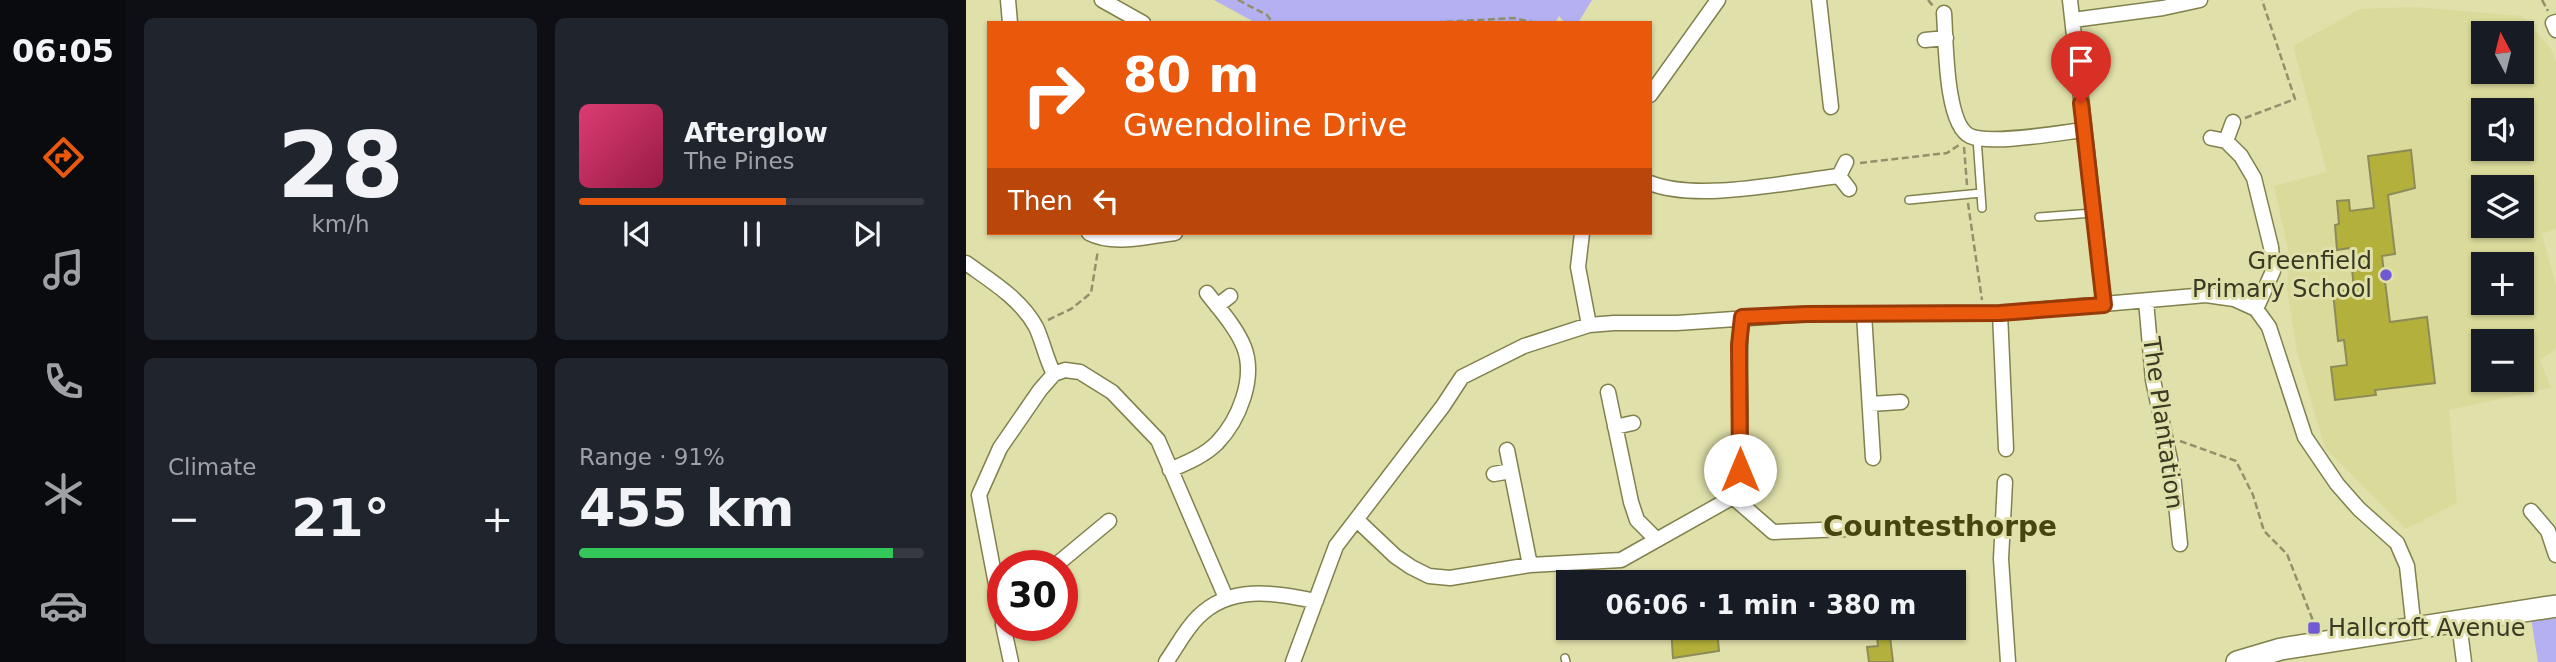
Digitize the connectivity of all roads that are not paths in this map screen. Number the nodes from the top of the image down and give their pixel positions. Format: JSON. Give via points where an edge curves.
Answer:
{"nodes":[{"id":1,"x":1008,"y":0,"type":"edge"},
{"id":2,"x":1102,"y":0,"type":"edge"},
{"id":3,"x":1718,"y":0,"type":"edge"},
{"id":4,"x":1819,"y":0,"type":"edge"},
{"id":5,"x":2070,"y":0,"type":"edge"},
{"id":6,"x":2200,"y":0,"type":"edge"},
{"id":7,"x":1944,"y":13,"type":"dead end"},
{"id":8,"x":1121,"y":18,"type":"edge"},
{"id":9,"x":2073,"y":19,"type":"junction"},
{"id":10,"x":1010,"y":21,"type":"edge"},
{"id":11,"x":2556,"y":22,"type":"edge"},
{"id":12,"x":2556,"y":30,"type":"edge"},
{"id":13,"x":1946,"y":38,"type":"junction"},
{"id":14,"x":1925,"y":40,"type":"dead end"},
{"id":15,"x":1652,"y":92,"type":"edge"},
{"id":16,"x":1831,"y":107,"type":"dead end"},
{"id":17,"x":2233,"y":122,"type":"road end"},
{"id":18,"x":2083,"y":130,"type":"junction"},
{"id":19,"x":1977,"y":137,"type":"junction"},
{"id":20,"x":2211,"y":138,"type":"dead end"},
{"id":21,"x":2226,"y":141,"type":"junction"},
{"id":22,"x":1652,"y":184,"type":"edge"},
{"id":23,"x":1849,"y":188,"type":"dead end"},
{"id":24,"x":1981,"y":192,"type":"junction"},
{"id":25,"x":1909,"y":200,"type":"dead end"},
{"id":26,"x":1982,"y":208,"type":"dead end"},
{"id":27,"x":2093,"y":213,"type":"junction"},
{"id":28,"x":2039,"y":217,"type":"dead end"},
{"id":29,"x":1122,"y":235,"type":"edge"},
{"id":30,"x":1582,"y":235,"type":"edge"},
{"id":31,"x":1095,"y":236,"type":"edge"},
{"id":32,"x":966,"y":263,"type":"edge"},
{"id":33,"x":1207,"y":293,"type":"dead end"},
{"id":34,"x":1230,"y":296,"type":"dead end"},
{"id":35,"x":2146,"y":301,"type":"junction"},
{"id":36,"x":2104,"y":305,"type":"junction"},
{"id":37,"x":1217,"y":306,"type":"junction"},
{"id":38,"x":2256,"y":309,"type":"junction"},
{"id":39,"x":2000,"y":313,"type":"junction"},
{"id":40,"x":1864,"y":314,"type":"junction"},
{"id":41,"x":1742,"y":317,"type":"junction"},
{"id":42,"x":1589,"y":325,"type":"junction"},
{"id":43,"x":1054,"y":374,"type":"junction"},
{"id":44,"x":1608,"y":391,"type":"dead end"},
{"id":45,"x":2020,"y":397,"type":"dead end"},
{"id":46,"x":2004,"y":398,"type":"junction"},
{"id":47,"x":1901,"y":402,"type":"dead end"},
{"id":48,"x":1870,"y":404,"type":"junction"},
{"id":49,"x":1633,"y":423,"type":"dead end"},
{"id":50,"x":1615,"y":426,"type":"junction"},
{"id":51,"x":2006,"y":449,"type":"dead end"},
{"id":52,"x":1507,"y":450,"type":"dead end"},
{"id":53,"x":1873,"y":458,"type":"dead end"},
{"id":54,"x":1170,"y":470,"type":"junction"},
{"id":55,"x":1511,"y":471,"type":"junction"},
{"id":56,"x":1494,"y":474,"type":"dead end"},
{"id":57,"x":2005,"y":482,"type":"dead end"},
{"id":58,"x":973,"y":495,"type":"edge"},
{"id":59,"x":1733,"y":497,"type":"junction"},
{"id":60,"x":2531,"y":511,"type":"dead end"},
{"id":61,"x":1357,"y":520,"type":"junction"},
{"id":62,"x":1109,"y":521,"type":"dead end"},
{"id":63,"x":1844,"y":528,"type":"dead end"},
{"id":64,"x":1824,"y":530,"type":"junction"},
{"id":65,"x":1656,"y":539,"type":"junction"},
{"id":66,"x":2180,"y":544,"type":"dead end"},
{"id":67,"x":1826,"y":546,"type":"dead end"},
{"id":68,"x":988,"y":550,"type":"edge"},
{"id":69,"x":1074,"y":550,"type":"edge"},
{"id":70,"x":2556,"y":555,"type":"edge"},
{"id":71,"x":1530,"y":565,"type":"junction"},
{"id":72,"x":1226,"y":598,"type":"junction"},
{"id":73,"x":1316,"y":601,"type":"junction"},
{"id":74,"x":2556,"y":606,"type":"edge"},
{"id":75,"x":2459,"y":623,"type":"junction"},
{"id":76,"x":2414,"y":630,"type":"junction"},
{"id":77,"x":1007,"y":641,"type":"edge"},
{"id":78,"x":1011,"y":662,"type":"edge"},
{"id":79,"x":1166,"y":662,"type":"edge"},
{"id":80,"x":1293,"y":662,"type":"edge"},
{"id":81,"x":2008,"y":662,"type":"edge"},
{"id":82,"x":2239,"y":662,"type":"edge"},
{"id":83,"x":2464,"y":662,"type":"edge"}],
"edges":[{"from":1,"to":10,"type":"street"},
{"from":2,"to":8,"type":"street"},
{"from":3,"to":15,"type":"street"},
{"from":4,"to":16,"type":"street"},
{"from":5,"to":9,"type":"street"},
{"from":6,"to":9,"type":"street"},
{"from":7,"to":13,"type":"street"},
{"from":9,"to":18,"type":"street"},
{"from":11,"to":12,"type":"street"},
{"from":13,"to":14,"type":"street"},
{"from":13,"to":19,"type":"street","via":[[1957,122]]},
{"from":17,"to":21,"type":"street"},
{"from":18,"to":19,"type":"street"},
{"from":18,"to":27,"type":"street"},
{"from":19,"to":24,"type":"lane"},
{"from":20,"to":21,"type":"street"},
{"from":21,"to":38,"type":"street","via":[[2254,178],[2272,247],[2273,271]]},
{"from":22,"to":23,"type":"street","via":[[1669,190],[1710,190],[1842,169]]},
{"from":24,"to":25,"type":"lane"},
{"from":24,"to":26,"type":"lane"},
{"from":27,"to":28,"type":"lane"},
{"from":27,"to":36,"type":"street"},
{"from":29,"to":31,"type":"street"},
{"from":30,"to":42,"type":"street","via":[[1578,267]]},
{"from":32,"to":43,"type":"street","via":[[1018,304],[1035,327]]},
{"from":33,"to":37,"type":"street"},
{"from":34,"to":37,"type":"street"},
{"from":35,"to":36,"type":"street"},
{"from":35,"to":38,"type":"street","via":[[2206,295],[2234,299]]},
{"from":35,"to":66,"type":"street","name":"The Plantation","via":[[2152,380],[2173,474]]},
{"from":36,"to":39,"type":"street"},
{"from":37,"to":54,"type":"street","via":[[1245,350],[1244,398],[1217,443]]},
{"from":38,"to":76,"type":"street","via":[[2281,355],[2305,437],[2337,484],[2397,543],[2407,566]]},
{"from":39,"to":40,"type":"street"},
{"from":39,"to":46,"type":"street"},
{"from":40,"to":41,"type":"street"},
{"from":40,"to":48,"type":"street"},
{"from":41,"to":42,"type":"street"},
{"from":41,"to":59,"type":"street","via":[[1740,470]]},
{"from":42,"to":61,"type":"street","via":[[1524,346],[1462,377]]},
{"from":43,"to":54,"type":"street","via":[[1080,372],[1112,393],[1158,440]]},
{"from":43,"to":58,"type":"street","via":[[1000,448]]},
{"from":44,"to":50,"type":"street"},
{"from":45,"to":46,"type":"street"},
{"from":46,"to":51,"type":"street"},
{"from":47,"to":48,"type":"street"},
{"from":48,"to":53,"type":"street"},
{"from":49,"to":50,"type":"street"},
{"from":50,"to":65,"type":"street","via":[[1637,520]]},
{"from":52,"to":55,"type":"street"},
{"from":54,"to":72,"type":"street"},
{"from":55,"to":56,"type":"street"},
{"from":55,"to":71,"type":"street"},
{"from":57,"to":81,"type":"street","via":[[2001,559]]},
{"from":58,"to":68,"type":"street"},
{"from":59,"to":64,"type":"street","via":[[1773,532]]},
{"from":59,"to":65,"type":"street"},
{"from":60,"to":70,"type":"street","via":[[2548,531]]},
{"from":61,"to":71,"type":"street","via":[[1395,556],[1429,576],[1450,578]]},
{"from":61,"to":73,"type":"street","via":[[1336,546]]},
{"from":62,"to":69,"type":"street"},
{"from":63,"to":64,"type":"street"},
{"from":64,"to":67,"type":"street"},
{"from":65,"to":71,"type":"street","via":[[1621,560]]},
{"from":72,"to":73,"type":"street","via":[[1278,593]]},
{"from":72,"to":79,"type":"street","via":[[1195,619]]},
{"from":73,"to":80,"type":"street"},
{"from":74,"to":75,"type":"street"},
{"from":75,"to":76,"type":"street"},
{"from":75,"to":83,"type":"street"},
{"from":76,"to":82,"type":"street","via":[[2281,649]]},
{"from":77,"to":78,"type":"street"}]}
